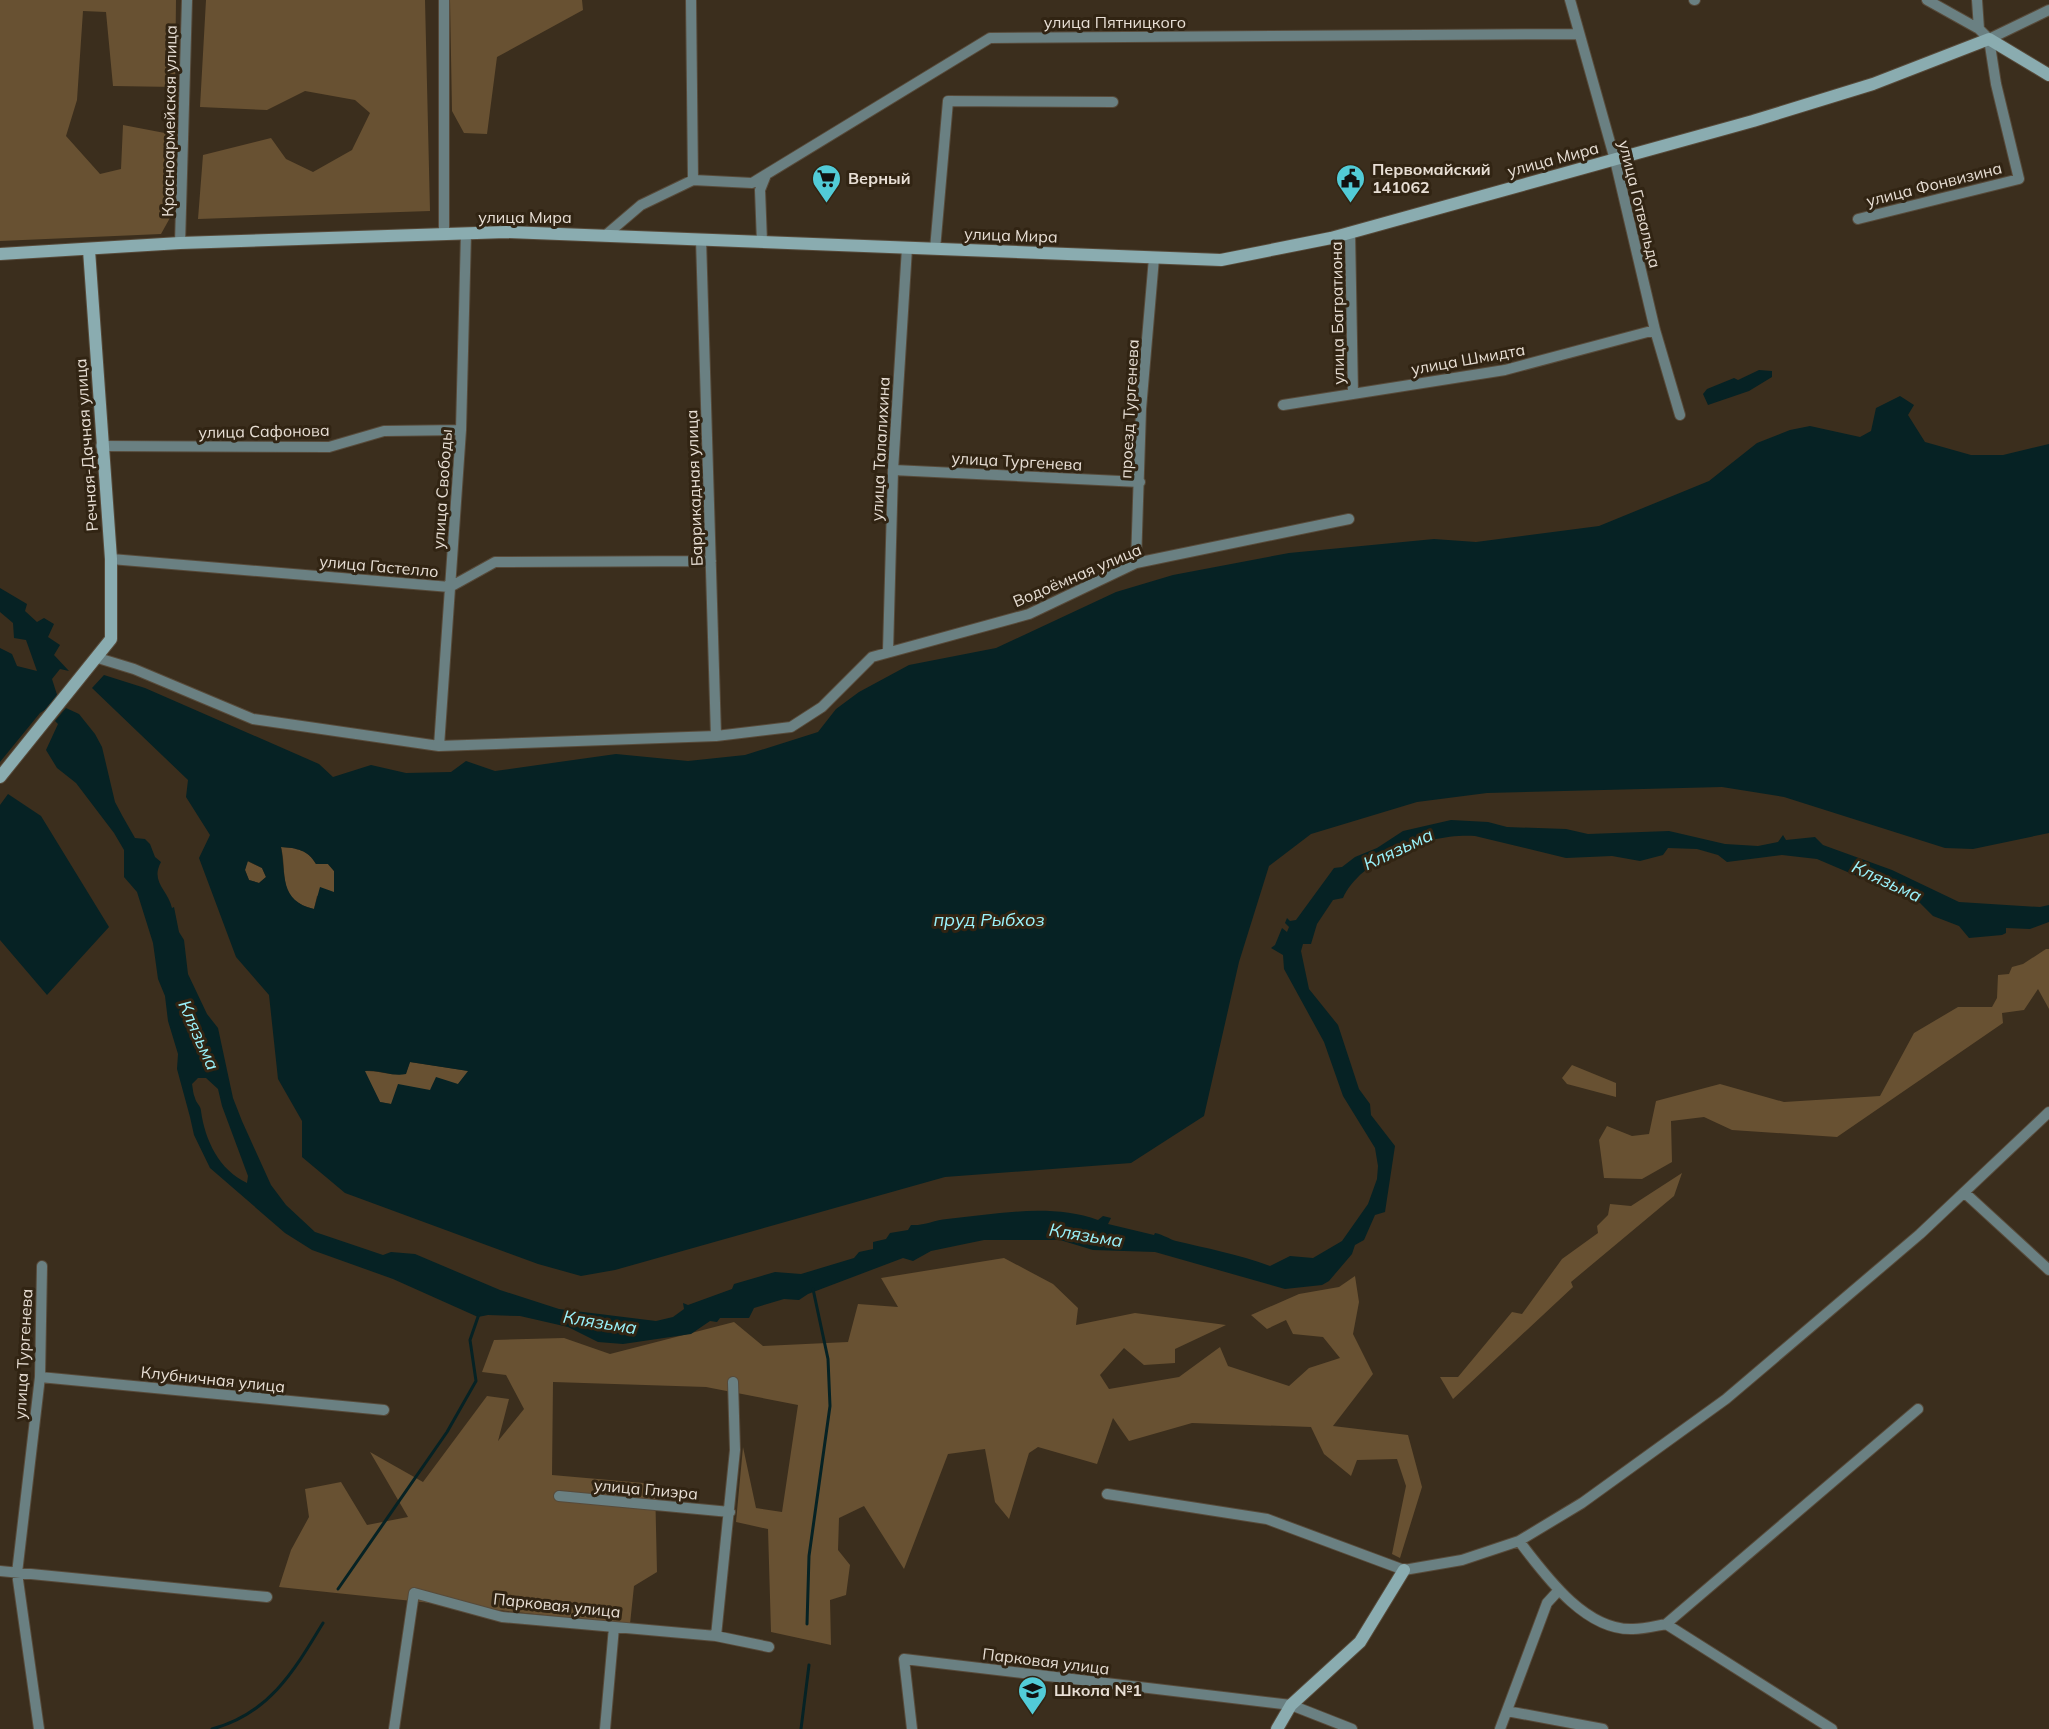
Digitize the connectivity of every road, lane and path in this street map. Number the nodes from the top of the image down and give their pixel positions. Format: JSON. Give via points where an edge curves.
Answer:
{"nodes":[{"id":1,"x":187,"y":0,"type":"edge"},
{"id":2,"x":444,"y":0,"type":"edge"},
{"id":3,"x":691,"y":0,"type":"edge"},
{"id":4,"x":1570,"y":0,"type":"edge"},
{"id":5,"x":1927,"y":0,"type":"edge"},
{"id":6,"x":1977,"y":0,"type":"edge"},
{"id":7,"x":2049,"y":10,"type":"edge"},
{"id":8,"x":1980,"y":29,"type":"junction"},
{"id":9,"x":1579,"y":34,"type":"junction"},
{"id":10,"x":1989,"y":39,"type":"junction"},
{"id":11,"x":2049,"y":75,"type":"edge"},
{"id":12,"x":1113,"y":102,"type":"dead end"},
{"id":13,"x":1615,"y":160,"type":"junction"},
{"id":14,"x":766,"y":175,"type":"junction"},
{"id":15,"x":693,"y":180,"type":"junction"},
{"id":16,"x":1858,"y":219,"type":"dead end"},
{"id":17,"x":1350,"y":232,"type":"junction"},
{"id":18,"x":466,"y":233,"type":"junction"},
{"id":19,"x":444,"y":234,"type":"junction"},
{"id":20,"x":608,"y":234,"type":"junction"},
{"id":21,"x":701,"y":239,"type":"junction"},
{"id":22,"x":762,"y":242,"type":"junction"},
{"id":23,"x":180,"y":243,"type":"junction"},
{"id":24,"x":907,"y":248,"type":"junction"},
{"id":25,"x":935,"y":249,"type":"junction"},
{"id":26,"x":89,"y":250,"type":"junction"},
{"id":27,"x":0,"y":254,"type":"edge"},
{"id":28,"x":1154,"y":258,"type":"junction"},
{"id":29,"x":1655,"y":330,"type":"junction"},
{"id":30,"x":1353,"y":394,"type":"junction"},
{"id":31,"x":1283,"y":405,"type":"dead end"},
{"id":32,"x":1680,"y":416,"type":"dead end"},
{"id":33,"x":461,"y":430,"type":"junction"},
{"id":34,"x":101,"y":446,"type":"junction"},
{"id":35,"x":893,"y":470,"type":"junction"},
{"id":36,"x":1140,"y":482,"type":"junction"},
{"id":37,"x":1349,"y":519,"type":"dead end"},
{"id":38,"x":111,"y":559,"type":"junction"},
{"id":39,"x":711,"y":561,"type":"junction"},
{"id":40,"x":1136,"y":563,"type":"junction"},
{"id":41,"x":450,"y":587,"type":"junction"},
{"id":42,"x":888,"y":651,"type":"junction"},
{"id":43,"x":98,"y":658,"type":"junction"},
{"id":44,"x":717,"y":736,"type":"junction"},
{"id":45,"x":439,"y":746,"type":"junction"},
{"id":46,"x":0,"y":777,"type":"edge"},
{"id":47,"x":2049,"y":1112,"type":"edge"},
{"id":48,"x":1965,"y":1193,"type":"junction"},
{"id":49,"x":42,"y":1266,"type":"dead end"},
{"id":50,"x":2049,"y":1270,"type":"edge"},
{"id":51,"x":40,"y":1377,"type":"junction"},
{"id":52,"x":734,"y":1382,"type":"dead end"},
{"id":53,"x":1918,"y":1409,"type":"dead end"},
{"id":54,"x":384,"y":1410,"type":"dead end"},
{"id":55,"x":1107,"y":1494,"type":"dead end"},
{"id":56,"x":559,"y":1496,"type":"dead end"},
{"id":57,"x":730,"y":1512,"type":"junction"},
{"id":58,"x":1519,"y":1541,"type":"junction"},
{"id":59,"x":1404,"y":1570,"type":"junction"},
{"id":60,"x":0,"y":1571,"type":"edge"},
{"id":61,"x":17,"y":1573,"type":"junction"},
{"id":62,"x":1558,"y":1591,"type":"junction"},
{"id":63,"x":267,"y":1597,"type":"dead end"},
{"id":64,"x":1666,"y":1624,"type":"junction"},
{"id":65,"x":615,"y":1627,"type":"junction"},
{"id":66,"x":716,"y":1636,"type":"junction"},
{"id":67,"x":769,"y":1647,"type":"dead end"},
{"id":68,"x":1291,"y":1705,"type":"junction"},
{"id":69,"x":1507,"y":1711,"type":"junction"},
{"id":70,"x":39,"y":1729,"type":"edge"},
{"id":71,"x":394,"y":1729,"type":"edge"},
{"id":72,"x":605,"y":1729,"type":"edge"},
{"id":73,"x":912,"y":1729,"type":"edge"},
{"id":74,"x":1277,"y":1729,"type":"edge"},
{"id":75,"x":1352,"y":1729,"type":"edge"},
{"id":76,"x":1500,"y":1729,"type":"edge"},
{"id":77,"x":1603,"y":1729,"type":"edge"},
{"id":78,"x":1832,"y":1729,"type":"edge"}],
"edges":[{"from":1,"to":23,"type":"street","name":"Красноармейская улица"},
{"from":2,"to":19,"type":"street"},
{"from":3,"to":15,"type":"street"},
{"from":4,"to":9,"type":"street","name":"улица Готвальда"},
{"from":5,"to":8,"type":"street"},
{"from":6,"to":8,"type":"street"},
{"from":7,"to":10,"type":"street"},
{"from":8,"to":10,"type":"street"},
{"from":9,"to":13,"type":"street","name":"улица Готвальда"},
{"from":9,"to":14,"type":"street","name":"улица Пятницкого","via":[[990,38]]},
{"from":10,"to":11,"type":"street"},
{"from":10,"to":13,"type":"street","name":"улица Мира","via":[[1873,84]]},
{"from":10,"to":16,"type":"street","name":"улица Фонвизина","via":[[2019,178]]},
{"from":12,"to":25,"type":"street","via":[[948,101]]},
{"from":13,"to":17,"type":"street","name":"улица Мира"},
{"from":13,"to":29,"type":"street","name":"улица Готвальда"},
{"from":14,"to":15,"type":"street","name":"улица Пятницкого","via":[[752,183]]},
{"from":14,"to":22,"type":"street","via":[[760,189]]},
{"from":15,"to":20,"type":"street","via":[[640,205]]},
{"from":17,"to":28,"type":"street","name":"улица Мира","via":[[1221,260]]},
{"from":17,"to":30,"type":"street","name":"улица Багратиона"},
{"from":18,"to":19,"type":"street","name":"улица Мира"},
{"from":18,"to":20,"type":"street","name":"улица Мира"},
{"from":18,"to":33,"type":"street","name":"улица Свободы"},
{"from":19,"to":23,"type":"street","name":"улица Мира"},
{"from":20,"to":21,"type":"street","name":"улица Мира"},
{"from":21,"to":22,"type":"street","name":"улица Мира"},
{"from":21,"to":39,"type":"street","name":"Баррикадная улица"},
{"from":22,"to":24,"type":"street","name":"улица Мира"},
{"from":23,"to":26,"type":"street","name":"улица Мира"},
{"from":24,"to":25,"type":"street","name":"улица Мира"},
{"from":24,"to":35,"type":"street","name":"улица Талалихина"},
{"from":25,"to":28,"type":"street","name":"улица Мира"},
{"from":26,"to":27,"type":"street","name":"улица Мира"},
{"from":26,"to":34,"type":"street","name":"Речная-Дачная улица"},
{"from":28,"to":36,"type":"street","name":"проезд Тургенева","via":[[1141,409]]},
{"from":29,"to":30,"type":"street","name":"улица Шмидта","via":[[1505,370]]},
{"from":29,"to":32,"type":"street","name":"улица Готвальда"},
{"from":30,"to":31,"type":"street","name":"улица Шмидта"},
{"from":33,"to":34,"type":"street","name":"улица Сафонова","via":[[384,431],[329,447]]},
{"from":33,"to":41,"type":"street","name":"улица Свободы"},
{"from":34,"to":38,"type":"street","name":"Речная-Дачная улица"},
{"from":35,"to":36,"type":"street","name":"улица Тургенева"},
{"from":35,"to":42,"type":"street","name":"улица Талалихина"},
{"from":36,"to":40,"type":"street","name":"проезд Тургенева"},
{"from":37,"to":40,"type":"street","name":"Водоёмная улица"},
{"from":38,"to":41,"type":"street","name":"улица Гастелло"},
{"from":38,"to":43,"type":"street","name":"Речная-Дачная улица","via":[[111,639]]},
{"from":39,"to":41,"type":"street","name":"улица Гастелло","via":[[495,562]]},
{"from":39,"to":44,"type":"street","name":"Баррикадная улица"},
{"from":40,"to":42,"type":"street","name":"Водоёмная улица","via":[[1029,614]]},
{"from":41,"to":45,"type":"street","name":"улица Свободы"},
{"from":42,"to":44,"type":"street","name":"Водоёмная улица","via":[[872,657],[822,707],[791,727]]},
{"from":43,"to":45,"type":"street","name":"Водоёмная улица","via":[[135,669],[253,719]]},
{"from":43,"to":46,"type":"street"},
{"from":44,"to":45,"type":"street","name":"Водоёмная улица"},
{"from":47,"to":48,"type":"street"},
{"from":48,"to":50,"type":"street"},
{"from":48,"to":58,"type":"street","via":[[1726,1399],[1582,1503]]},
{"from":49,"to":51,"type":"street","name":"улица Тургенева"},
{"from":51,"to":54,"type":"street","name":"Клубничная улица"},
{"from":51,"to":61,"type":"street","name":"улица Тургенева"},
{"from":52,"to":57,"type":"street","via":[[735,1450]]},
{"from":53,"to":64,"type":"street"},
{"from":55,"to":59,"type":"street","via":[[1267,1518]]},
{"from":56,"to":57,"type":"street","name":"улица Глиэра"},
{"from":57,"to":66,"type":"street"},
{"from":58,"to":59,"type":"street","via":[[1462,1560]]},
{"from":58,"to":62,"type":"street"},
{"from":59,"to":68,"type":"street","via":[[1360,1642]]},
{"from":60,"to":61,"type":"street"},
{"from":61,"to":63,"type":"street"},
{"from":61,"to":70,"type":"street","name":"улица Тургенева"},
{"from":62,"to":64,"type":"street","via":[[1597,1620],[1631,1630]]},
{"from":62,"to":69,"type":"street","via":[[1547,1603]]},
{"from":64,"to":78,"type":"street"},
{"from":65,"to":66,"type":"street","name":"Парковая улица"},
{"from":65,"to":71,"type":"street","name":"Парковая улица","via":[[502,1617],[414,1593]]},
{"from":65,"to":72,"type":"street"},
{"from":66,"to":67,"type":"street","name":"Парковая улица"},
{"from":68,"to":73,"type":"street","name":"Парковая улица","via":[[904,1659]]},
{"from":68,"to":74,"type":"street"},
{"from":68,"to":75,"type":"street","name":"Парковая улица"},
{"from":69,"to":76,"type":"street"},
{"from":69,"to":77,"type":"street"}]}
